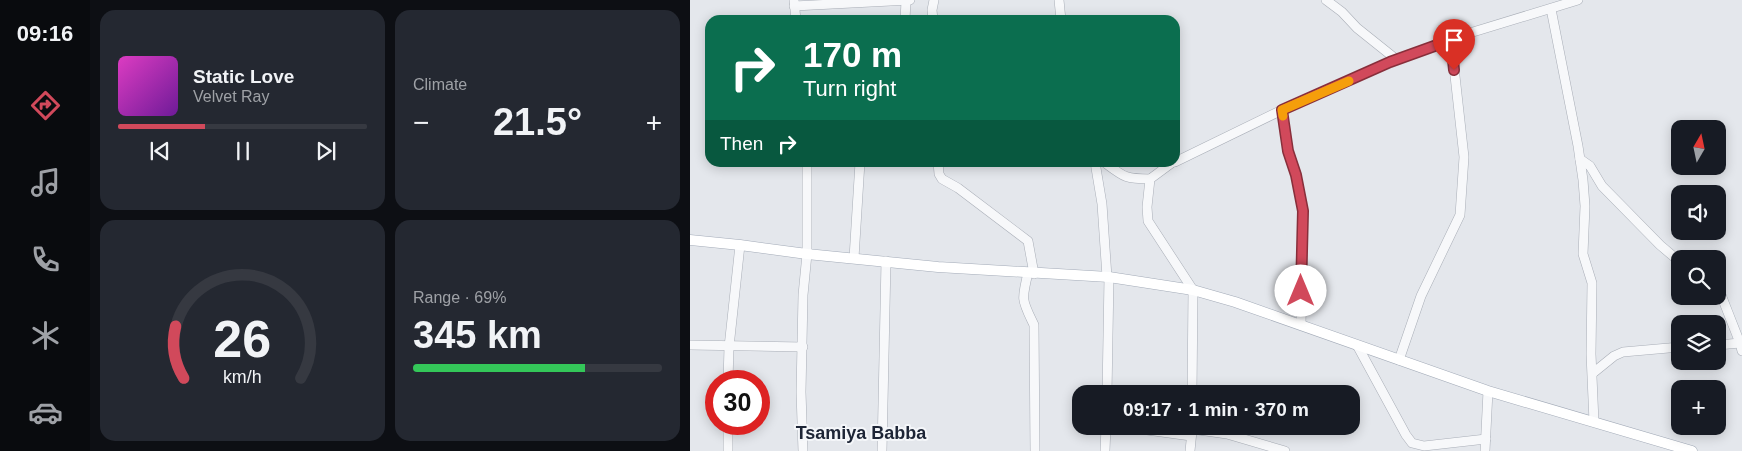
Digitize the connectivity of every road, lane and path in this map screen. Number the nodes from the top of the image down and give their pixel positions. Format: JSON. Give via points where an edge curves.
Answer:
{"nodes":[{"id":1,"x":908,"y":0,"type":"edge"},
{"id":2,"x":934,"y":0,"type":"edge"},
{"id":3,"x":1059,"y":0,"type":"edge"},
{"id":4,"x":1326,"y":0,"type":"edge"},
{"id":5,"x":1578,"y":0,"type":"edge"},
{"id":6,"x":794,"y":3,"type":"edge"},
{"id":7,"x":1557,"y":5,"type":"edge"},
{"id":8,"x":906,"y":15,"type":"edge"},
{"id":9,"x":932,"y":15,"type":"edge"},
{"id":10,"x":1060,"y":15,"type":"edge"},
{"id":11,"x":1451,"y":40,"type":"junction"},
{"id":12,"x":1397,"y":60,"type":"junction"},
{"id":13,"x":1282,"y":110,"type":"junction"},
{"id":14,"x":1180,"y":159,"type":"edge"},
{"id":15,"x":1580,"y":159,"type":"junction"},
{"id":16,"x":807,"y":167,"type":"edge"},
{"id":17,"x":860,"y":167,"type":"edge"},
{"id":18,"x":938,"y":167,"type":"edge"},
{"id":19,"x":1097,"y":167,"type":"edge"},
{"id":20,"x":1111,"y":167,"type":"edge"},
{"id":21,"x":1167,"y":167,"type":"edge"},
{"id":22,"x":1150,"y":179,"type":"junction"},
{"id":23,"x":690,"y":240,"type":"edge"},
{"id":24,"x":740,"y":244,"type":"junction"},
{"id":25,"x":807,"y":254,"type":"junction"},
{"id":26,"x":1671,"y":254,"type":"edge"},
{"id":27,"x":854,"y":258,"type":"junction"},
{"id":28,"x":886,"y":261,"type":"junction"},
{"id":29,"x":1031,"y":274,"type":"junction"},
{"id":30,"x":1108,"y":277,"type":"junction"},
{"id":31,"x":1193,"y":290,"type":"junction"},
{"id":32,"x":1725,"y":305,"type":"edge"},
{"id":33,"x":1301,"y":325,"type":"junction"},
{"id":34,"x":690,"y":345,"type":"edge"},
{"id":35,"x":1357,"y":345,"type":"junction"},
{"id":36,"x":1726,"y":346,"type":"edge"},
{"id":37,"x":729,"y":347,"type":"junction"},
{"id":38,"x":803,"y":347,"type":"junction"},
{"id":39,"x":1741,"y":347,"type":"edge"},
{"id":40,"x":1671,"y":348,"type":"edge"},
{"id":41,"x":1399,"y":360,"type":"junction"},
{"id":42,"x":728,"y":370,"type":"edge"},
{"id":43,"x":1593,"y":373,"type":"junction"},
{"id":44,"x":1107,"y":385,"type":"edge"},
{"id":45,"x":1192,"y":385,"type":"edge"},
{"id":46,"x":1488,"y":391,"type":"junction"},
{"id":47,"x":1594,"y":422,"type":"junction"},
{"id":48,"x":728,"y":435,"type":"edge"},
{"id":49,"x":1106,"y":435,"type":"edge"},
{"id":50,"x":1192,"y":435,"type":"edge"},
{"id":51,"x":1230,"y":435,"type":"edge"},
{"id":52,"x":1486,"y":439,"type":"junction"},
{"id":53,"x":728,"y":451,"type":"edge"},
{"id":54,"x":803,"y":451,"type":"edge"},
{"id":55,"x":882,"y":451,"type":"edge"},
{"id":56,"x":1035,"y":451,"type":"edge"},
{"id":57,"x":1105,"y":451,"type":"edge"},
{"id":58,"x":1190,"y":451,"type":"edge"},
{"id":59,"x":1285,"y":451,"type":"edge"},
{"id":60,"x":1485,"y":451,"type":"edge"},
{"id":61,"x":1692,"y":451,"type":"edge"}],
"edges":[{"from":1,"to":6,"type":"street"},
{"from":1,"to":8,"type":"street"},
{"from":2,"to":9,"type":"street"},
{"from":3,"to":10,"type":"street"},
{"from":4,"to":12,"type":"street"},
{"from":5,"to":7,"type":"street"},
{"from":7,"to":11,"type":"street"},
{"from":7,"to":15,"type":"street"},
{"from":11,"to":12,"type":"street"},
{"from":11,"to":41,"type":"street","via":[[1464,157],[1461,208],[1421,296]]},
{"from":12,"to":13,"type":"street"},
{"from":13,"to":14,"type":"street"},
{"from":13,"to":33,"type":"street","via":[[1303,211]]},
{"from":15,"to":26,"type":"street","via":[[1590,166],[1602,186]]},
{"from":15,"to":43,"type":"street","via":[[1585,206],[1583,254],[1592,283]]},
{"from":16,"to":25,"type":"street"},
{"from":17,"to":27,"type":"street"},
{"from":18,"to":29,"type":"street","via":[[942,179],[1028,241]]},
{"from":19,"to":30,"type":"street"},
{"from":20,"to":22,"type":"street","via":[[1124,177]]},
{"from":21,"to":22,"type":"street"},
{"from":22,"to":31,"type":"street","via":[[1148,221]]},
{"from":23,"to":24,"type":"main road"},
{"from":24,"to":25,"type":"main road"},
{"from":24,"to":37,"type":"street"},
{"from":25,"to":27,"type":"main road"},
{"from":25,"to":38,"type":"street"},
{"from":27,"to":28,"type":"main road"},
{"from":28,"to":29,"type":"main road"},
{"from":28,"to":55,"type":"street"},
{"from":29,"to":30,"type":"main road"},
{"from":29,"to":56,"type":"street","via":[[1023,297],[1024,308],[1034,325]]},
{"from":30,"to":31,"type":"main road"},
{"from":30,"to":44,"type":"street"},
{"from":31,"to":33,"type":"main road"},
{"from":31,"to":45,"type":"street"},
{"from":32,"to":39,"type":"street"},
{"from":33,"to":35,"type":"main road"},
{"from":34,"to":37,"type":"street"},
{"from":35,"to":41,"type":"main road"},
{"from":35,"to":52,"type":"street","via":[[1412,442],[1424,446]]},
{"from":36,"to":39,"type":"street"},
{"from":37,"to":38,"type":"street"},
{"from":37,"to":42,"type":"street"},
{"from":38,"to":54,"type":"street"},
{"from":40,"to":43,"type":"street","via":[[1623,352]]},
{"from":41,"to":46,"type":"main road"},
{"from":43,"to":47,"type":"street"},
{"from":46,"to":47,"type":"main road"},
{"from":46,"to":52,"type":"street"},
{"from":47,"to":61,"type":"main road"},
{"from":48,"to":53,"type":"street"},
{"from":49,"to":57,"type":"street"},
{"from":50,"to":58,"type":"street"},
{"from":51,"to":59,"type":"street"},
{"from":52,"to":60,"type":"street"}]}
